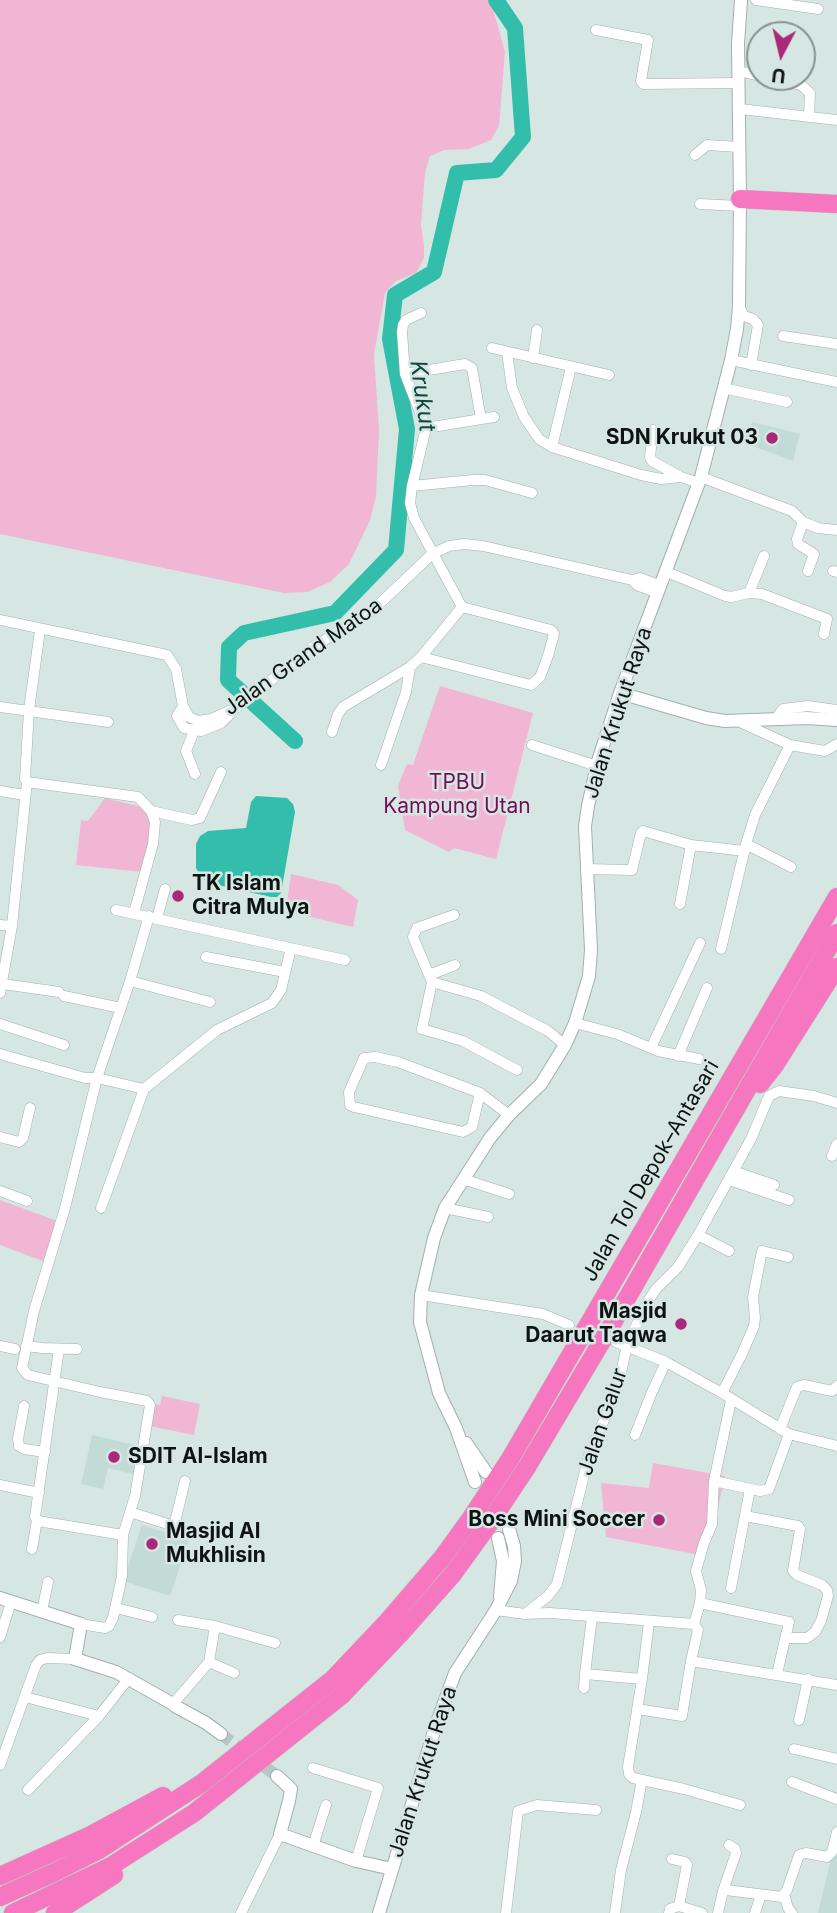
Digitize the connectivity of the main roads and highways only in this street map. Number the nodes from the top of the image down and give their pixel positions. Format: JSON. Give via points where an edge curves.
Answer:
{"nodes":[{"id":1,"x":837,"y":194,"type":"edge"},
{"id":2,"x":837,"y":204,"type":"edge"},
{"id":3,"x":837,"y":897,"type":"edge"},
{"id":4,"x":837,"y":933,"type":"edge"},
{"id":5,"x":837,"y":967,"type":"edge"},
{"id":6,"x":720,"y":1136,"type":"junction"},
{"id":7,"x":202,"y":1783,"type":"junction"},
{"id":8,"x":194,"y":1814,"type":"junction"},
{"id":9,"x":0,"y":1876,"type":"edge"},
{"id":10,"x":0,"y":1897,"type":"edge"},
{"id":11,"x":13,"y":1913,"type":"edge"},
{"id":12,"x":55,"y":1913,"type":"edge"}],
"edges":[{"from":1,"to":2,"type":"highway","via":[[738,200]]},
{"from":3,"to":7,"type":"highway","name":"Jalan Tol Depok–Antasari","via":[[510,1459],[471,1518],[442,1558],[333,1679]]},
{"from":4,"to":6,"type":"highway","name":"Jalan Tol Depok–Antasari"},
{"from":5,"to":6,"type":"highway","via":[[775,1065]]},
{"from":6,"to":8,"type":"highway","name":"Jalan Tol Depok–Antasari","via":[[527,1467],[453,1574],[342,1695]]},
{"from":7,"to":9,"type":"highway","via":[[166,1794],[89,1836]]},
{"from":7,"to":10,"type":"highway","name":"Jalan Tol Depok–Antasari","via":[[99,1850]]},
{"from":8,"to":11,"type":"highway","name":"Jalan Tol Depok–Antasari","via":[[111,1866]]},
{"from":8,"to":12,"type":"highway","via":[[136,1860]]}]}
